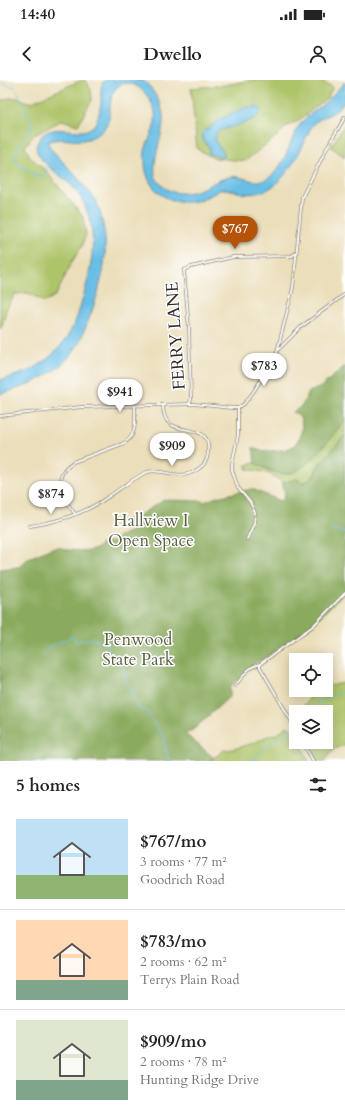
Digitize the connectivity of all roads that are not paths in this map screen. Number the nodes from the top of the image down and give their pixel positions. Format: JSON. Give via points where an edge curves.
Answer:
{"nodes":[{"id":1,"x":345,"y":117,"type":"edge"},
{"id":2,"x":296,"y":253,"type":"junction"},
{"id":3,"x":292,"y":256,"type":"junction"},
{"id":4,"x":296,"y":258,"type":"junction"},
{"id":5,"x":345,"y":294,"type":"edge"},
{"id":6,"x":279,"y":344,"type":"junction"},
{"id":7,"x":282,"y":346,"type":"junction"},
{"id":8,"x":276,"y":352,"type":"junction"},
{"id":9,"x":191,"y":400,"type":"junction"},
{"id":10,"x":188,"y":404,"type":"junction"},
{"id":11,"x":194,"y":404,"type":"junction"},
{"id":12,"x":163,"y":405,"type":"junction"},
{"id":13,"x":135,"y":406,"type":"junction"},
{"id":14,"x":238,"y":408,"type":"junction"},
{"id":15,"x":0,"y":416,"type":"edge"},
{"id":16,"x":74,"y":514,"type":"junction"},
{"id":17,"x":30,"y":526,"type":"dead end"},
{"id":18,"x":247,"y":539,"type":"dead end"},
{"id":19,"x":345,"y":593,"type":"edge"},
{"id":20,"x":260,"y":664,"type":"junction"},
{"id":21,"x":235,"y":686,"type":"dead end"},
{"id":22,"x":289,"y":716,"type":"edge"},
{"id":23,"x":307,"y":749,"type":"edge"},
{"id":24,"x":313,"y":761,"type":"edge"}],
"edges":[{"from":1,"to":2,"type":"street","via":[[302,197]]},
{"from":2,"to":3,"type":"street"},
{"from":2,"to":4,"type":"street"},
{"from":3,"to":4,"type":"street"},
{"from":3,"to":9,"type":"street","name":"FERRY LANE","via":[[233,257],[184,270],[189,322]]},
{"from":4,"to":6,"type":"street","via":[[293,288]]},
{"from":5,"to":7,"type":"street","via":[[301,327]]},
{"from":6,"to":7,"type":"street"},
{"from":6,"to":8,"type":"street"},
{"from":7,"to":8,"type":"street"},
{"from":8,"to":14,"type":"street","via":[[250,396]]},
{"from":9,"to":10,"type":"street","name":"FERRY LANE"},
{"from":9,"to":11,"type":"street","name":"FERRY LANE"},
{"from":10,"to":11,"type":"street"},
{"from":10,"to":12,"type":"street"},
{"from":11,"to":14,"type":"street"},
{"from":12,"to":13,"type":"street"},
{"from":12,"to":16,"type":"street","via":[[164,415],[169,423],[177,428],[197,432],[205,438],[209,448],[204,464],[194,471],[182,474],[147,472],[101,502]]},
{"from":13,"to":15,"type":"street","via":[[82,407]]},
{"from":13,"to":16,"type":"street","via":[[135,428],[129,440],[73,462],[62,472],[60,483],[64,499]]},
{"from":14,"to":18,"type":"street","via":[[238,435],[232,467],[238,488],[250,502],[255,513]]},
{"from":16,"to":17,"type":"street","via":[[53,522]]},
{"from":19,"to":20,"type":"street","via":[[314,626]]},
{"from":20,"to":21,"type":"street","via":[[247,671]]},
{"from":20,"to":22,"type":"street"},
{"from":23,"to":24,"type":"street"}]}
